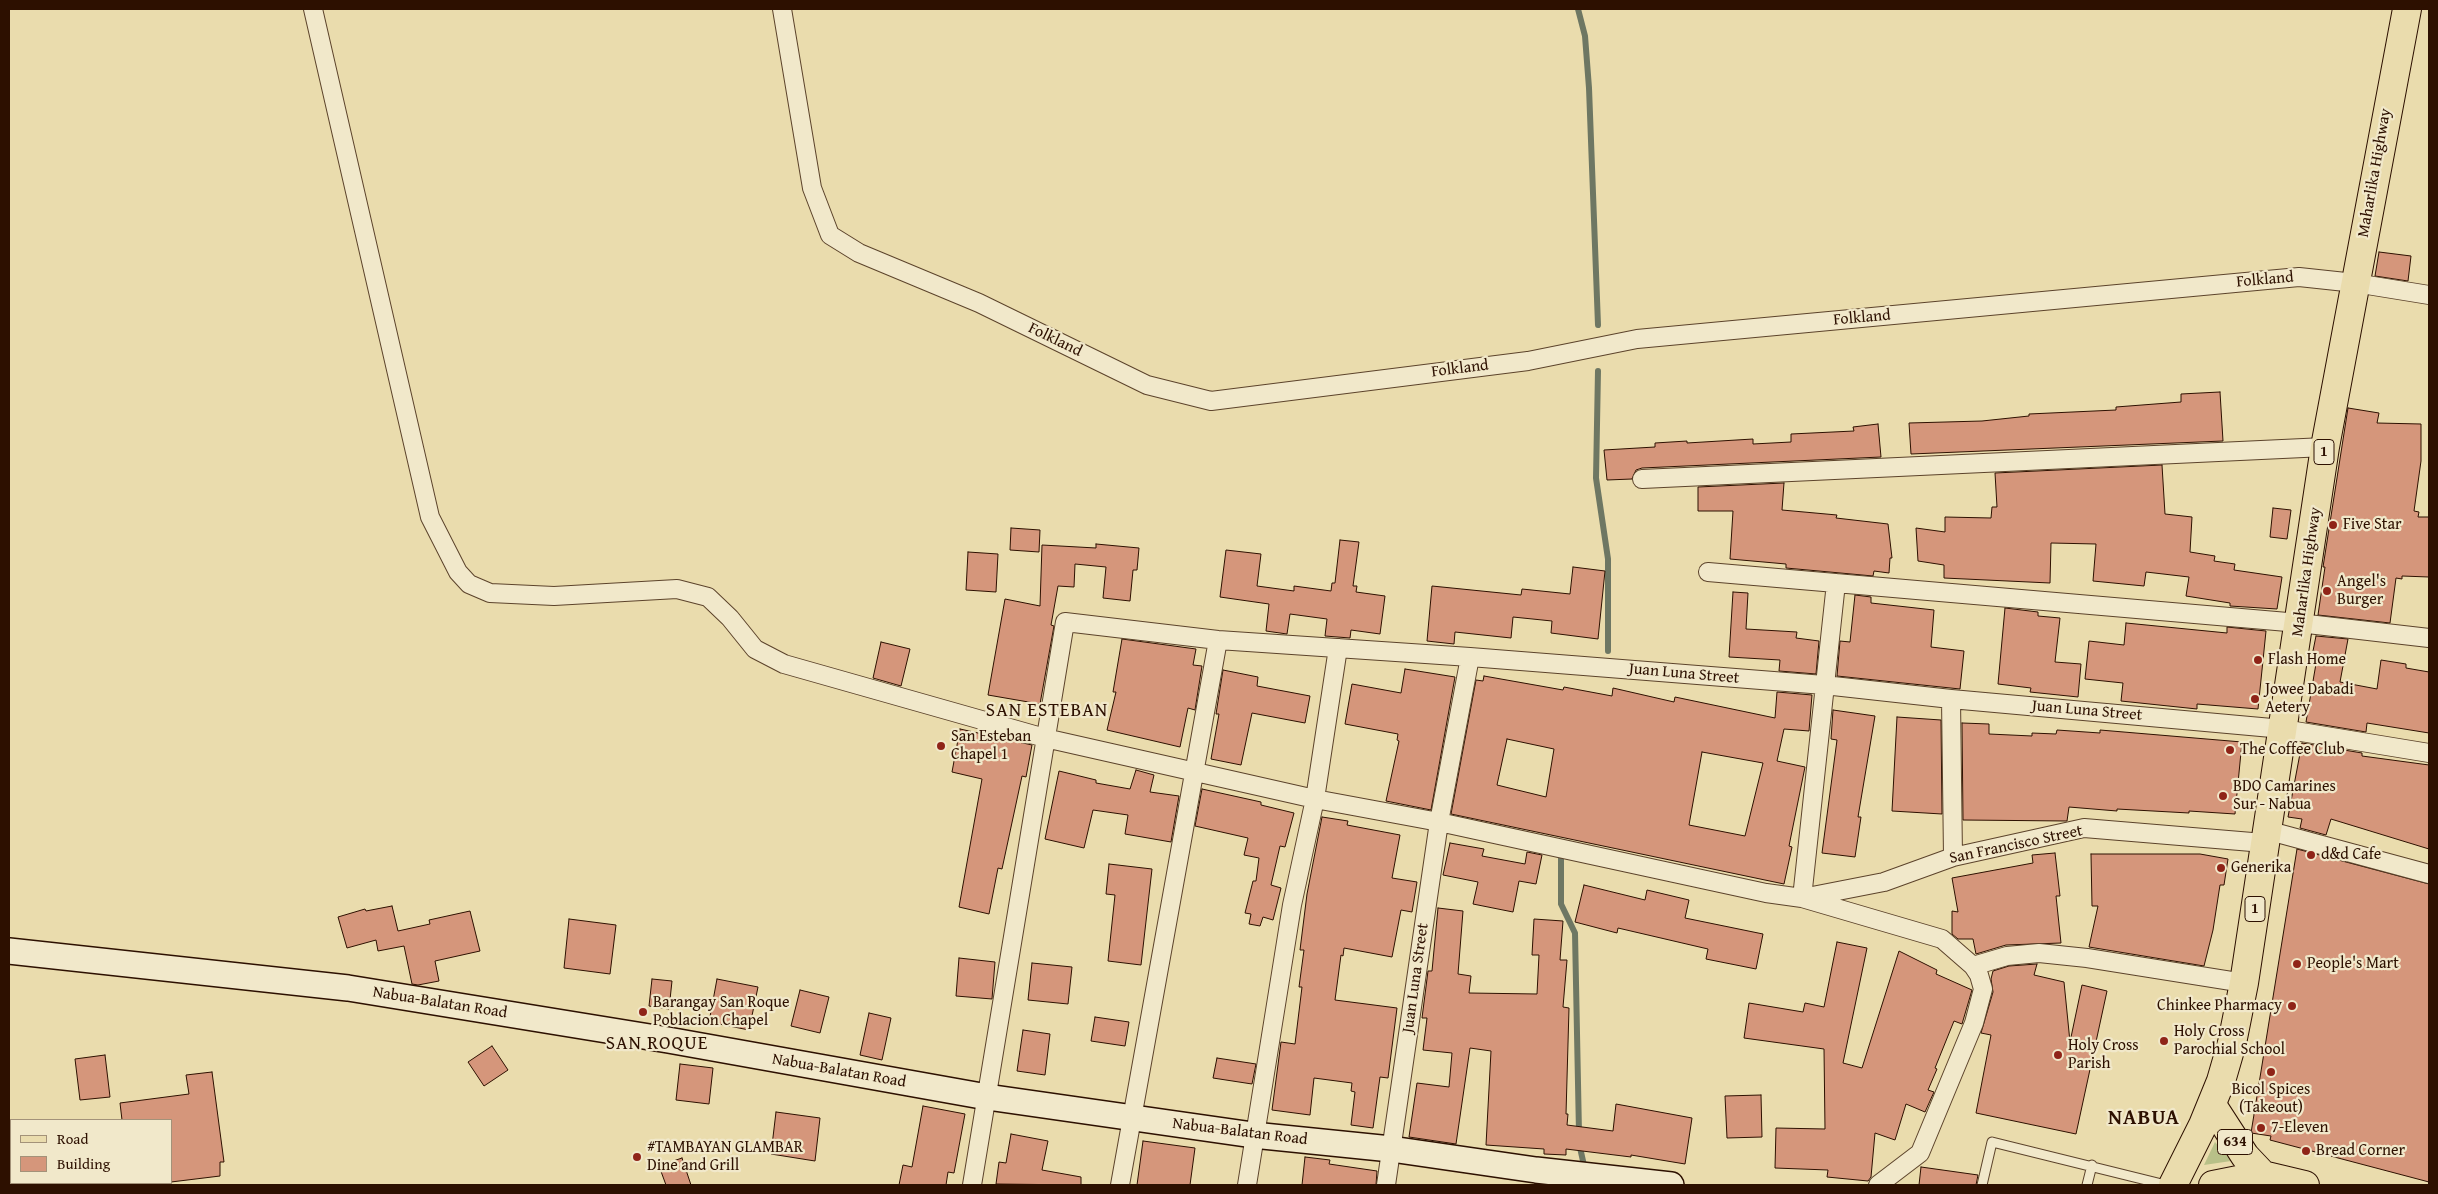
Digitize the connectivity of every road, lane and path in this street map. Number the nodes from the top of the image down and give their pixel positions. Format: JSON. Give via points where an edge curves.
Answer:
{"nodes":[{"id":1,"x":313,"y":9,"type":"edge"},
{"id":2,"x":782,"y":9,"type":"edge"},
{"id":3,"x":2407,"y":9,"type":"edge"},
{"id":4,"x":2355,"y":283,"type":"junction"},
{"id":5,"x":2429,"y":295,"type":"edge"},
{"id":6,"x":2325,"y":447,"type":"junction"},
{"id":7,"x":1642,"y":480,"type":"dead end"},
{"id":8,"x":1708,"y":572,"type":"dead end"},
{"id":9,"x":1836,"y":583,"type":"junction"},
{"id":10,"x":2299,"y":623,"type":"junction"},
{"id":11,"x":2429,"y":638,"type":"edge"},
{"id":12,"x":1218,"y":640,"type":"junction"},
{"id":13,"x":1338,"y":648,"type":"junction"},
{"id":14,"x":1470,"y":657,"type":"junction"},
{"id":15,"x":1824,"y":685,"type":"junction"},
{"id":16,"x":1950,"y":699,"type":"junction"},
{"id":17,"x":2283,"y":729,"type":"junction"},
{"id":18,"x":1045,"y":738,"type":"junction"},
{"id":19,"x":2429,"y":753,"type":"edge"},
{"id":20,"x":1195,"y":772,"type":"junction"},
{"id":21,"x":1315,"y":799,"type":"junction"},
{"id":22,"x":1439,"y":822,"type":"junction"},
{"id":23,"x":2265,"y":836,"type":"junction"},
{"id":24,"x":1953,"y":857,"type":"junction"},
{"id":25,"x":2429,"y":874,"type":"edge"},
{"id":26,"x":1802,"y":898,"type":"junction"},
{"id":27,"x":9,"y":952,"type":"edge"},
{"id":28,"x":1973,"y":966,"type":"junction"},
{"id":29,"x":2244,"y":983,"type":"junction"},
{"id":30,"x":987,"y":1097,"type":"junction"},
{"id":31,"x":2212,"y":1105,"type":"junction"},
{"id":32,"x":1133,"y":1118,"type":"junction"},
{"id":33,"x":1254,"y":1134,"type":"junction"},
{"id":34,"x":1391,"y":1149,"type":"junction"},
{"id":35,"x":2092,"y":1165,"type":"junction"},
{"id":36,"x":2263,"y":1175,"type":"junction"},
{"id":37,"x":1535,"y":1177,"type":"edge"},
{"id":38,"x":972,"y":1185,"type":"edge"},
{"id":39,"x":1120,"y":1185,"type":"edge"},
{"id":40,"x":1247,"y":1185,"type":"edge"},
{"id":41,"x":1386,"y":1185,"type":"edge"},
{"id":42,"x":1671,"y":1185,"type":"edge"},
{"id":43,"x":1878,"y":1185,"type":"edge"},
{"id":44,"x":1982,"y":1185,"type":"edge"},
{"id":45,"x":2087,"y":1185,"type":"edge"},
{"id":46,"x":2166,"y":1185,"type":"edge"},
{"id":47,"x":2173,"y":1185,"type":"edge"},
{"id":48,"x":2213,"y":1185,"type":"edge"},
{"id":49,"x":2305,"y":1185,"type":"edge"}],
"edges":[{"from":1,"to":18,"type":"street","via":[[430,517],[458,572],[469,584],[490,593],[554,596],[677,589],[708,597],[755,649],[784,664]]},
{"from":2,"to":4,"type":"street","name":"Folkland","via":[[812,188],[830,235],[859,253],[979,303],[1147,385],[1211,401],[1528,360],[1637,339],[2299,277]]},
{"from":3,"to":4,"type":"main road","name":"Maharlika Highway","number":"1"},
{"from":4,"to":5,"type":"street","name":"Folkland"},
{"from":4,"to":6,"type":"main road","name":"Maharlika Highway","number":"1"},
{"from":6,"to":7,"type":"street"},
{"from":6,"to":10,"type":"main road","name":"Maharlika Highway","number":"1"},
{"from":8,"to":9,"type":"street"},
{"from":9,"to":10,"type":"street"},
{"from":9,"to":15,"type":"street"},
{"from":10,"to":11,"type":"street"},
{"from":10,"to":17,"type":"main road","name":"Maharlika Highway","number":"1"},
{"from":12,"to":13,"type":"street"},
{"from":12,"to":18,"type":"street","via":[[1065,622]]},
{"from":12,"to":20,"type":"street"},
{"from":13,"to":14,"type":"street"},
{"from":13,"to":21,"type":"street"},
{"from":14,"to":15,"type":"street","name":"Juan Luna Street"},
{"from":14,"to":22,"type":"street","name":"Juan Luna Street"},
{"from":15,"to":16,"type":"street","name":"Juan Luna Street"},
{"from":15,"to":26,"type":"street"},
{"from":16,"to":17,"type":"street","name":"Juan Luna Street"},
{"from":16,"to":24,"type":"street"},
{"from":17,"to":19,"type":"street","name":"Juan Luna Street"},
{"from":17,"to":23,"type":"main road","name":"Maharlika Highway","number":"1"},
{"from":18,"to":20,"type":"street"},
{"from":18,"to":30,"type":"street"},
{"from":20,"to":21,"type":"street"},
{"from":20,"to":32,"type":"street"},
{"from":21,"to":22,"type":"street"},
{"from":21,"to":33,"type":"street","via":[[1292,905]]},
{"from":22,"to":26,"type":"street"},
{"from":22,"to":34,"type":"street","name":"Juan Luna Street"},
{"from":23,"to":24,"type":"street","name":"San Francisco Street","via":[[2084,828]]},
{"from":23,"to":25,"type":"street","name":"San Francisco Street"},
{"from":23,"to":29,"type":"main road","name":"Maharlika Highway","number":"1"},
{"from":24,"to":26,"type":"street","name":"San Francisco Street","via":[[1884,882]]},
{"from":26,"to":28,"type":"street","via":[[1942,939]]},
{"from":27,"to":30,"type":"main road","name":"Nabua-Balatan Road","via":[[348,988],[668,1040]]},
{"from":28,"to":29,"type":"street","via":[[2006,956],[2039,952]]},
{"from":28,"to":43,"type":"street","via":[[1983,989],[1974,1023],[1920,1153]]},
{"from":29,"to":31,"type":"main road","name":"Maharlika Highway","number":"1","via":[[2232,1043]]},
{"from":30,"to":32,"type":"main road","name":"Nabua-Balatan Road"},
{"from":30,"to":38,"type":"street"},
{"from":31,"to":36,"type":"main road","number":"634","via":[[2245,1156]]},
{"from":31,"to":47,"type":"main road","name":"Maharlika Highway","number":"1"},
{"from":32,"to":33,"type":"main road","name":"Nabua-Balatan Road"},
{"from":32,"to":39,"type":"street"},
{"from":33,"to":34,"type":"main road","name":"Nabua-Balatan Road"},
{"from":33,"to":40,"type":"street"},
{"from":34,"to":37,"type":"main road","name":"Nabua-Balatan Road"},
{"from":34,"to":41,"type":"street","name":"Juan Luna Street"},
{"from":35,"to":44,"type":"lane","via":[[1992,1142]]},
{"from":35,"to":45,"type":"lane"},
{"from":35,"to":46,"type":"lane"},
{"from":36,"to":48,"type":"main road","number":"634"},
{"from":36,"to":49,"type":"main road","number":"634"},
{"from":37,"to":42,"type":"main road","name":"Nabua-Balatan Road","via":[[1572,1174]]}]}
